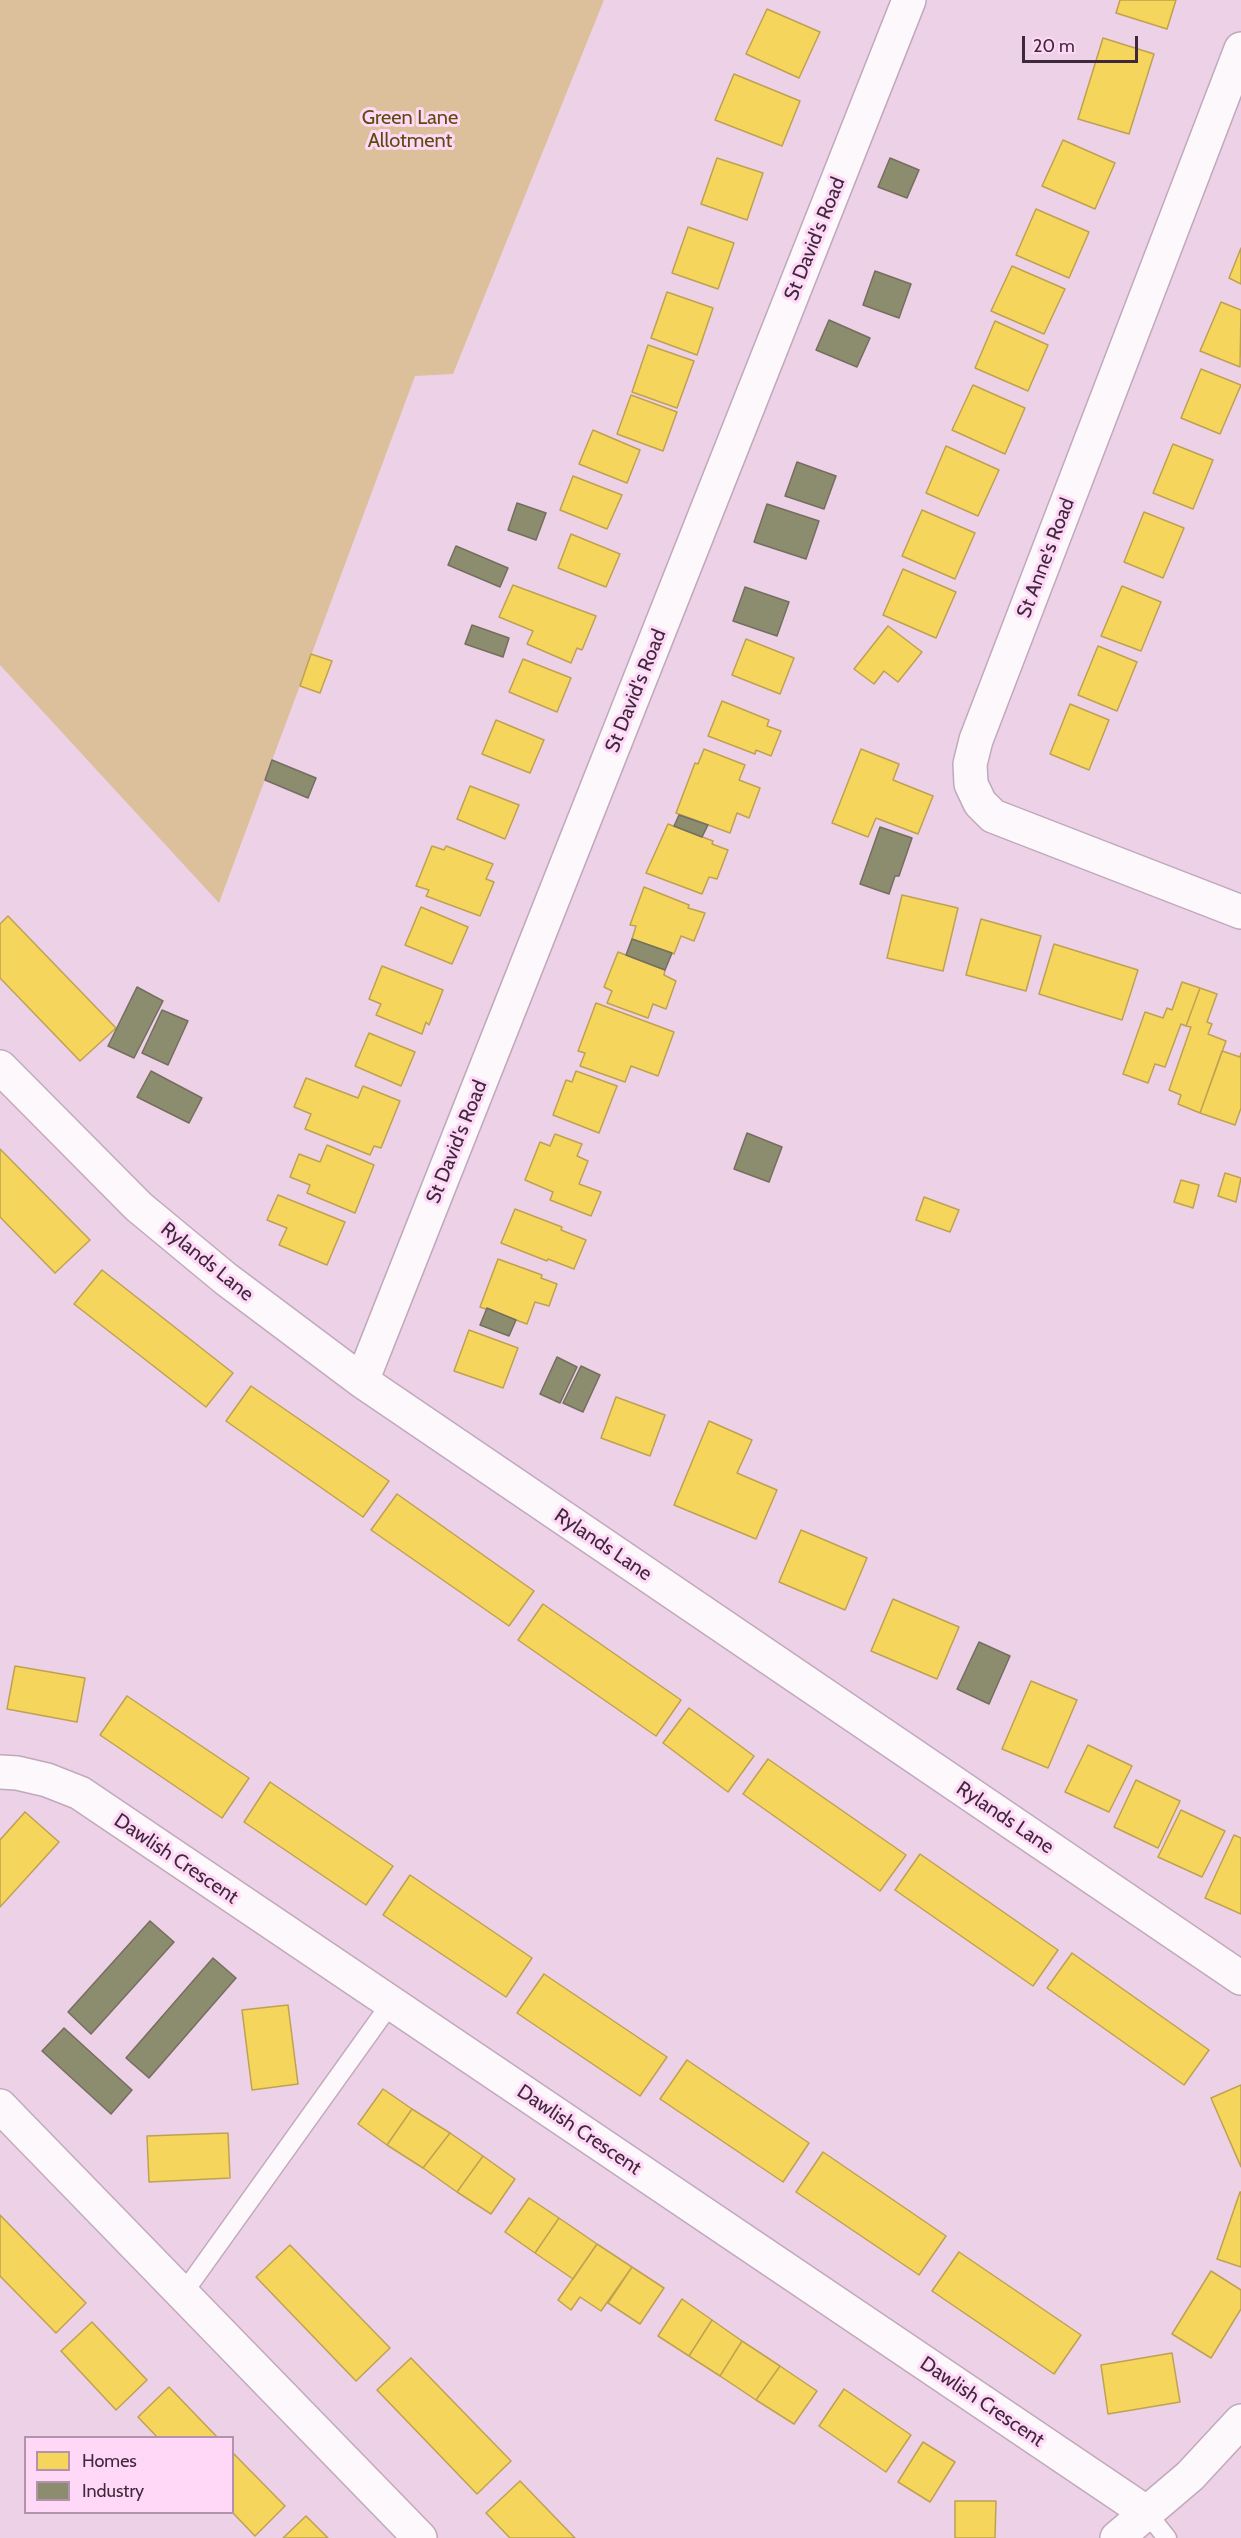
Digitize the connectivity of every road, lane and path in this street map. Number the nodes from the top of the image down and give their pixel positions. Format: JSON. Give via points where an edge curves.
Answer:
{"nodes":[{"id":1,"x":909,"y":0,"type":"edge"},
{"id":2,"x":1241,"y":49,"type":"edge"},
{"id":3,"x":1241,"y":912,"type":"edge"},
{"id":4,"x":0,"y":1067,"type":"edge"},
{"id":5,"x":362,"y":1381,"type":"junction"},
{"id":6,"x":0,"y":1772,"type":"edge"},
{"id":7,"x":1241,"y":1978,"type":"edge"},
{"id":8,"x":391,"y":2003,"type":"junction"},
{"id":9,"x":0,"y":2106,"type":"edge"},
{"id":10,"x":182,"y":2295,"type":"junction"},
{"id":11,"x":1241,"y":2421,"type":"edge"},
{"id":12,"x":1157,"y":2526,"type":"edge"},
{"id":13,"x":420,"y":2538,"type":"edge"},
{"id":14,"x":1117,"y":2538,"type":"edge"}],
"edges":[{"from":1,"to":5,"type":"street","name":"St David's Road"},
{"from":2,"to":3,"type":"street","name":"St Anne's Road","via":[[970,764],[971,784],[980,803],[993,816]]},
{"from":4,"to":5,"type":"street","name":"Rylands Lane","via":[[139,1207]]},
{"from":5,"to":7,"type":"street","name":"Rylands Lane"},
{"from":6,"to":8,"type":"street","name":"Dawlish Crescent","via":[[47,1780],[80,1793]]},
{"from":8,"to":10,"type":"lane"},
{"from":8,"to":12,"type":"street","name":"Dawlish Crescent"},
{"from":9,"to":10,"type":"street"},
{"from":10,"to":13,"type":"street"},
{"from":11,"to":12,"type":"street","via":[[1190,2476]]},
{"from":12,"to":14,"type":"street"}]}
